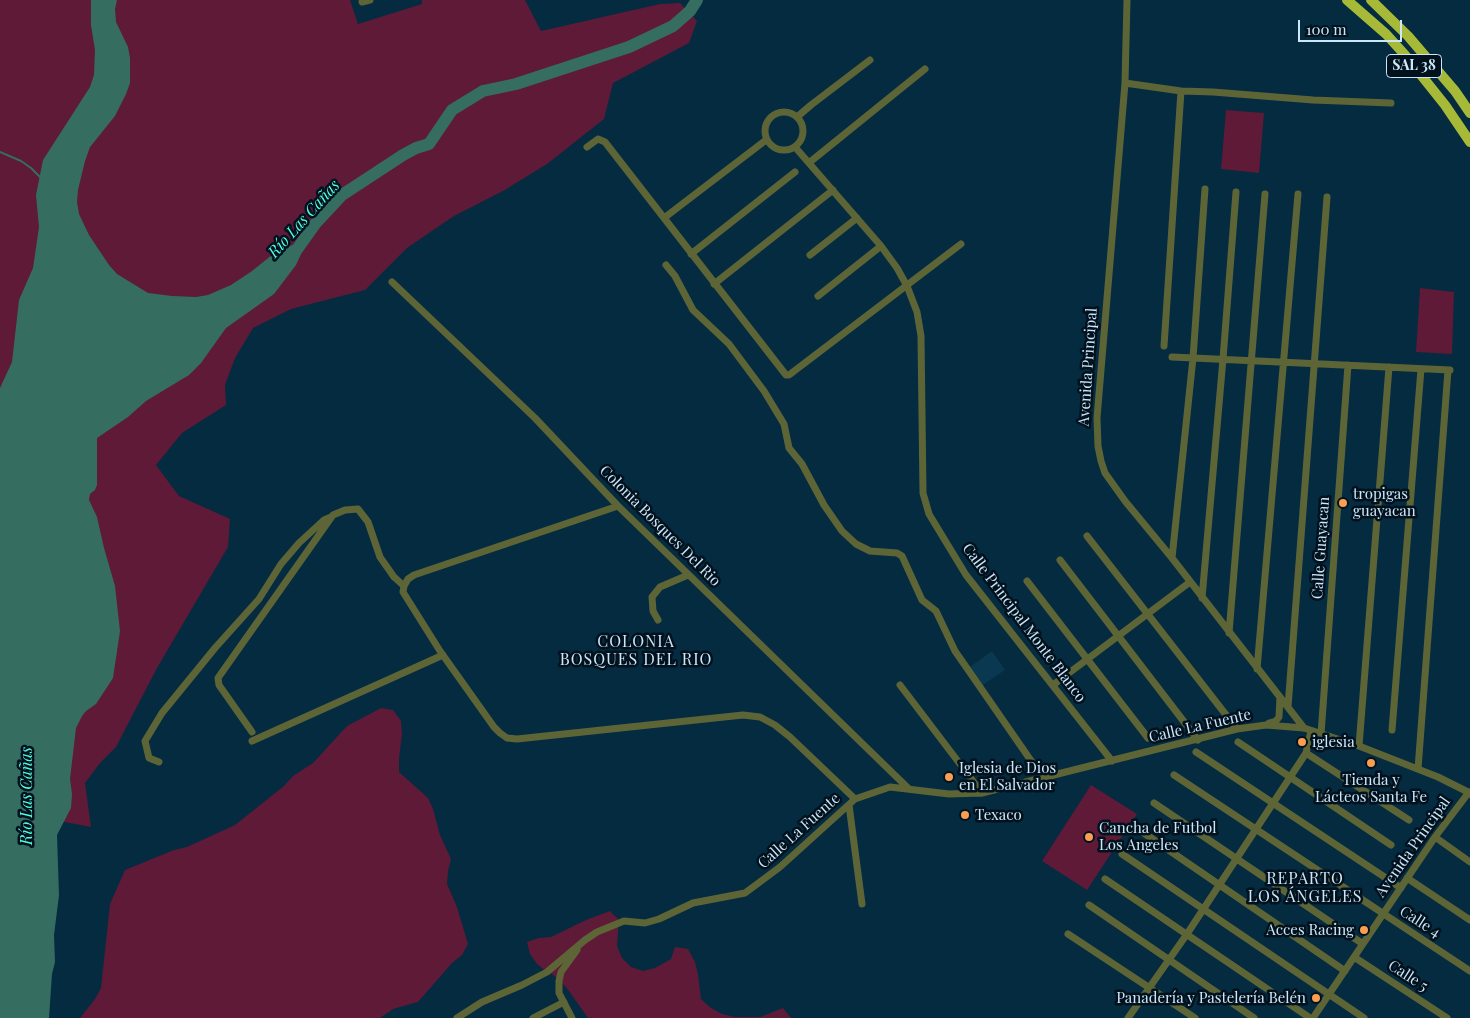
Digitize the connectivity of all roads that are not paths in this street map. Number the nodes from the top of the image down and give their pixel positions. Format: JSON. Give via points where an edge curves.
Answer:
{"nodes":[{"id":1,"x":1127,"y":0,"type":"edge"},
{"id":2,"x":1347,"y":0,"type":"edge"},
{"id":3,"x":1370,"y":0,"type":"edge"},
{"id":4,"x":870,"y":60,"type":"dead end"},
{"id":5,"x":925,"y":68,"type":"dead end"},
{"id":6,"x":1124,"y":83,"type":"junction"},
{"id":7,"x":1181,"y":91,"type":"junction"},
{"id":8,"x":1391,"y":103,"type":"dead end"},
{"id":9,"x":1470,"y":113,"type":"edge"},
{"id":10,"x":797,"y":117,"type":"junction"},
{"id":11,"x":766,"y":140,"type":"junction"},
{"id":12,"x":1470,"y":142,"type":"edge"},
{"id":13,"x":587,"y":147,"type":"dead end"},
{"id":14,"x":796,"y":147,"type":"junction"},
{"id":15,"x":810,"y":162,"type":"junction"},
{"id":16,"x":794,"y":172,"type":"dead end"},
{"id":17,"x":1206,"y":189,"type":"dead end"},
{"id":18,"x":833,"y":190,"type":"junction"},
{"id":19,"x":1236,"y":192,"type":"dead end"},
{"id":20,"x":1265,"y":194,"type":"dead end"},
{"id":21,"x":1298,"y":194,"type":"dead end"},
{"id":22,"x":1327,"y":196,"type":"dead end"},
{"id":23,"x":664,"y":218,"type":"junction"},
{"id":24,"x":857,"y":218,"type":"junction"},
{"id":25,"x":961,"y":244,"type":"dead end"},
{"id":26,"x":881,"y":246,"type":"junction"},
{"id":27,"x":691,"y":254,"type":"junction"},
{"id":28,"x":810,"y":255,"type":"dead end"},
{"id":29,"x":666,"y":265,"type":"dead end"},
{"id":30,"x":392,"y":282,"type":"dead end"},
{"id":31,"x":714,"y":284,"type":"junction"},
{"id":32,"x":907,"y":286,"type":"junction"},
{"id":33,"x":818,"y":296,"type":"dead end"},
{"id":34,"x":1164,"y":346,"type":"dead end"},
{"id":35,"x":1172,"y":356,"type":"dead end"},
{"id":36,"x":1193,"y":358,"type":"junction"},
{"id":37,"x":1224,"y":360,"type":"junction"},
{"id":38,"x":1252,"y":361,"type":"junction"},
{"id":39,"x":1283,"y":362,"type":"junction"},
{"id":40,"x":1313,"y":364,"type":"junction"},
{"id":41,"x":1348,"y":365,"type":"junction"},
{"id":42,"x":1389,"y":367,"type":"junction"},
{"id":43,"x":1421,"y":369,"type":"junction"},
{"id":44,"x":618,"y":506,"type":"junction"},
{"id":45,"x":333,"y":515,"type":"junction"},
{"id":46,"x":1088,"y":536,"type":"dead end"},
{"id":47,"x":1172,"y":558,"type":"junction"},
{"id":48,"x":1060,"y":560,"type":"dead end"},
{"id":49,"x":688,"y":574,"type":"junction"},
{"id":50,"x":1027,"y":581,"type":"dead end"},
{"id":51,"x":1190,"y":582,"type":"junction"},
{"id":52,"x":404,"y":586,"type":"junction"},
{"id":53,"x":1202,"y":598,"type":"junction"},
{"id":54,"x":1148,"y":614,"type":"junction"},
{"id":55,"x":658,"y":620,"type":"dead end"},
{"id":56,"x":1229,"y":633,"type":"junction"},
{"id":57,"x":1118,"y":636,"type":"junction"},
{"id":58,"x":443,"y":656,"type":"junction"},
{"id":59,"x":1086,"y":660,"type":"junction"},
{"id":60,"x":1257,"y":669,"type":"junction"},
{"id":61,"x":900,"y":685,"type":"dead end"},
{"id":62,"x":1053,"y":685,"type":"junction"},
{"id":63,"x":1280,"y":697,"type":"junction"},
{"id":64,"x":1288,"y":707,"type":"junction"},
{"id":65,"x":1266,"y":725,"type":"junction"},
{"id":66,"x":1237,"y":729,"type":"junction"},
{"id":67,"x":1307,"y":729,"type":"junction"},
{"id":68,"x":1392,"y":730,"type":"dead end"},
{"id":69,"x":252,"y":732,"type":"dead end"},
{"id":70,"x":1321,"y":734,"type":"junction"},
{"id":71,"x":1148,"y":738,"type":"dead end"},
{"id":72,"x":1198,"y":740,"type":"junction"},
{"id":73,"x":252,"y":741,"type":"dead end"},
{"id":74,"x":1238,"y":742,"type":"dead end"},
{"id":75,"x":1359,"y":746,"type":"junction"},
{"id":76,"x":1196,"y":752,"type":"dead end"},
{"id":77,"x":1306,"y":752,"type":"junction"},
{"id":78,"x":1112,"y":761,"type":"junction"},
{"id":79,"x":159,"y":762,"type":"dead end"},
{"id":80,"x":1418,"y":769,"type":"junction"},
{"id":81,"x":1174,"y":775,"type":"dead end"},
{"id":82,"x":1289,"y":777,"type":"junction"},
{"id":83,"x":1043,"y":778,"type":"junction"},
{"id":84,"x":909,"y":789,"type":"junction"},
{"id":85,"x":982,"y":792,"type":"junction"},
{"id":86,"x":1470,"y":793,"type":"edge"},
{"id":87,"x":855,"y":799,"type":"junction"},
{"id":88,"x":1154,"y":803,"type":"dead end"},
{"id":89,"x":1273,"y":803,"type":"junction"},
{"id":90,"x":849,"y":805,"type":"junction"},
{"id":91,"x":1409,"y":820,"type":"dead end"},
{"id":92,"x":1138,"y":829,"type":"dead end"},
{"id":93,"x":1256,"y":830,"type":"junction"},
{"id":94,"x":1434,"y":837,"type":"junction"},
{"id":95,"x":1391,"y":845,"type":"dead end"},
{"id":96,"x":1122,"y":854,"type":"dead end"},
{"id":97,"x":1236,"y":858,"type":"junction"},
{"id":98,"x":1470,"y":862,"type":"edge"},
{"id":99,"x":1407,"y":878,"type":"junction"},
{"id":100,"x":1106,"y":879,"type":"dead end"},
{"id":101,"x":1219,"y":884,"type":"junction"},
{"id":102,"x":1401,"y":888,"type":"junction"},
{"id":103,"x":862,"y":904,"type":"dead end"},
{"id":104,"x":1089,"y":905,"type":"dead end"},
{"id":105,"x":1203,"y":909,"type":"junction"},
{"id":106,"x":1383,"y":915,"type":"junction"},
{"id":107,"x":1470,"y":920,"type":"edge"},
{"id":108,"x":1068,"y":934,"type":"dead end"},
{"id":109,"x":1187,"y":934,"type":"junction"},
{"id":110,"x":585,"y":940,"type":"junction"},
{"id":111,"x":1363,"y":944,"type":"junction"},
{"id":112,"x":1354,"y":957,"type":"junction"},
{"id":113,"x":1169,"y":959,"type":"junction"},
{"id":114,"x":1345,"y":971,"type":"junction"},
{"id":115,"x":1470,"y":971,"type":"edge"},
{"id":116,"x":1150,"y":987,"type":"junction"},
{"id":117,"x":1329,"y":994,"type":"junction"},
{"id":118,"x":564,"y":1002,"type":"junction"},
{"id":119,"x":457,"y":1018,"type":"edge"},
{"id":120,"x":533,"y":1018,"type":"edge"},
{"id":121,"x":572,"y":1018,"type":"edge"},
{"id":122,"x":1130,"y":1018,"type":"edge"},
{"id":123,"x":1195,"y":1018,"type":"edge"},
{"id":124,"x":1254,"y":1018,"type":"edge"},
{"id":125,"x":1311,"y":1018,"type":"edge"},
{"id":126,"x":1364,"y":1018,"type":"edge"},
{"id":127,"x":1446,"y":1018,"type":"edge"}],
"edges":[{"from":1,"to":6,"type":"street","name":"Avenida Principal"},
{"from":2,"to":12,"type":"highway","number":"SAL 38","via":[[1405,55]]},
{"from":3,"to":9,"type":"highway","number":"SAL 38","via":[[1408,36]]},
{"from":4,"to":10,"type":"street"},
{"from":5,"to":15,"type":"street"},
{"from":6,"to":7,"type":"street"},
{"from":6,"to":47,"type":"street","name":"Avenida Principal","via":[[1099,382],[1098,446],[1106,474],[1124,501]]},
{"from":7,"to":8,"type":"street"},
{"from":7,"to":34,"type":"street"},
{"from":10,"to":11,"type":"street","via":[[785,112],[772,116],[765,127]]},
{"from":10,"to":14,"type":"street","via":[[803,136]]},
{"from":11,"to":14,"type":"street","via":[[779,150]]},
{"from":11,"to":23,"type":"street"},
{"from":13,"to":23,"type":"street","via":[[598,139],[605,142]]},
{"from":14,"to":15,"type":"street","name":"Calle Principal Monte Blanco"},
{"from":15,"to":18,"type":"street","name":"Calle Principal Monte Blanco"},
{"from":16,"to":27,"type":"street"},
{"from":17,"to":36,"type":"street"},
{"from":18,"to":24,"type":"street","name":"Calle Principal Monte Blanco"},
{"from":18,"to":31,"type":"street"},
{"from":19,"to":37,"type":"street"},
{"from":20,"to":38,"type":"street"},
{"from":21,"to":39,"type":"street"},
{"from":22,"to":40,"type":"street"},
{"from":23,"to":27,"type":"street"},
{"from":24,"to":26,"type":"street","name":"Calle Principal Monte Blanco"},
{"from":24,"to":28,"type":"street"},
{"from":25,"to":32,"type":"street"},
{"from":26,"to":32,"type":"street","name":"Calle Principal Monte Blanco"},
{"from":26,"to":33,"type":"street"},
{"from":27,"to":31,"type":"street"},
{"from":29,"to":83,"type":"street","via":[[693,310],[729,344],[764,391],[784,424],[789,448],[842,530],[856,544],[902,556],[922,600],[936,611],[955,651]]},
{"from":30,"to":44,"type":"street","name":"Colonia Bosques Del Rio","via":[[535,418]]},
{"from":31,"to":32,"type":"street","via":[[789,376]]},
{"from":32,"to":62,"type":"street","name":"Calle Principal Monte Blanco","via":[[917,312],[921,336],[922,472],[929,514],[966,575]]},
{"from":35,"to":36,"type":"street"},
{"from":36,"to":37,"type":"street"},
{"from":36,"to":47,"type":"street"},
{"from":37,"to":38,"type":"street"},
{"from":37,"to":53,"type":"street"},
{"from":38,"to":39,"type":"street"},
{"from":38,"to":56,"type":"street"},
{"from":39,"to":40,"type":"street"},
{"from":39,"to":60,"type":"street"},
{"from":40,"to":41,"type":"street"},
{"from":40,"to":64,"type":"street"},
{"from":41,"to":42,"type":"street"},
{"from":41,"to":70,"type":"street","name":"Calle Guayacan"},
{"from":42,"to":43,"type":"street"},
{"from":42,"to":75,"type":"street"},
{"from":43,"to":68,"type":"street"},
{"from":43,"to":80,"type":"street","via":[[1449,370]]},
{"from":44,"to":49,"type":"street","name":"Colonia Bosques Del Rio"},
{"from":44,"to":52,"type":"street","via":[[414,575]]},
{"from":45,"to":52,"type":"street","via":[[345,510],[358,510],[368,522],[380,557]]},
{"from":45,"to":69,"type":"street","via":[[218,678],[219,686]]},
{"from":45,"to":79,"type":"street","via":[[299,543],[259,599],[162,713],[146,741],[149,758]]},
{"from":46,"to":54,"type":"street"},
{"from":47,"to":51,"type":"street","name":"Avenida Principal"},
{"from":48,"to":57,"type":"street"},
{"from":49,"to":55,"type":"street","via":[[660,587],[652,597],[653,611]]},
{"from":49,"to":84,"type":"street","name":"Colonia Bosques Del Rio"},
{"from":50,"to":59,"type":"street"},
{"from":51,"to":53,"type":"street","name":"Avenida Principal"},
{"from":51,"to":54,"type":"street"},
{"from":52,"to":58,"type":"street","via":[[403,592]]},
{"from":53,"to":56,"type":"street","name":"Avenida Principal"},
{"from":54,"to":57,"type":"street"},
{"from":54,"to":66,"type":"street"},
{"from":56,"to":60,"type":"street","name":"Avenida Principal"},
{"from":57,"to":59,"type":"street"},
{"from":57,"to":72,"type":"street"},
{"from":58,"to":73,"type":"street"},
{"from":58,"to":87,"type":"street","via":[[494,727],[507,738],[743,715],[760,717],[790,737]]},
{"from":59,"to":62,"type":"street"},
{"from":59,"to":71,"type":"street"},
{"from":60,"to":63,"type":"street","name":"Avenida Principal"},
{"from":61,"to":85,"type":"street"},
{"from":62,"to":78,"type":"street","name":"Calle Principal Monte Blanco"},
{"from":63,"to":64,"type":"street","name":"Avenida Principal"},
{"from":63,"to":65,"type":"street","via":[[1278,718]]},
{"from":64,"to":67,"type":"street","name":"Avenida Principal"},
{"from":65,"to":66,"type":"street","name":"Calle La Fuente"},
{"from":65,"to":67,"type":"street","name":"Calle La Fuente"},
{"from":66,"to":72,"type":"street","name":"Calle La Fuente"},
{"from":67,"to":70,"type":"street","name":"Calle La Fuente"},
{"from":67,"to":77,"type":"street"},
{"from":70,"to":75,"type":"street","name":"Calle La Fuente"},
{"from":72,"to":78,"type":"street","name":"Calle La Fuente"},
{"from":74,"to":82,"type":"street"},
{"from":75,"to":80,"type":"street","name":"Calle La Fuente"},
{"from":76,"to":89,"type":"street"},
{"from":77,"to":82,"type":"street"},
{"from":77,"to":91,"type":"street"},
{"from":78,"to":83,"type":"street","name":"Calle La Fuente"},
{"from":80,"to":86,"type":"street","name":"Calle La Fuente"},
{"from":81,"to":93,"type":"street","name":"Calle 4"},
{"from":82,"to":89,"type":"street"},
{"from":82,"to":95,"type":"street"},
{"from":83,"to":85,"type":"street","name":"Calle La Fuente"},
{"from":84,"to":85,"type":"street","name":"Calle La Fuente","via":[[949,794]]},
{"from":84,"to":87,"type":"street","name":"Calle La Fuente","via":[[890,787]]},
{"from":86,"to":94,"type":"street","name":"Avenida Principal"},
{"from":87,"to":90,"type":"street","name":"Calle La Fuente"},
{"from":88,"to":97,"type":"street"},
{"from":89,"to":93,"type":"street"},
{"from":89,"to":102,"type":"street"},
{"from":90,"to":103,"type":"street"},
{"from":90,"to":110,"type":"street","name":"Calle La Fuente","via":[[780,867],[745,893],[693,903],[659,920],[645,923],[624,921]]},
{"from":92,"to":101,"type":"street"},
{"from":93,"to":97,"type":"street"},
{"from":93,"to":106,"type":"street","name":"Calle 4"},
{"from":94,"to":98,"type":"street"},
{"from":94,"to":99,"type":"street","name":"Avenida Principal"},
{"from":96,"to":105,"type":"street"},
{"from":97,"to":101,"type":"street"},
{"from":97,"to":111,"type":"street"},
{"from":99,"to":102,"type":"street","name":"Avenida Principal"},
{"from":99,"to":107,"type":"street"},
{"from":100,"to":109,"type":"street"},
{"from":101,"to":105,"type":"street"},
{"from":101,"to":114,"type":"street"},
{"from":102,"to":106,"type":"street","name":"Avenida Principal"},
{"from":104,"to":113,"type":"street"},
{"from":105,"to":109,"type":"street"},
{"from":105,"to":117,"type":"street"},
{"from":106,"to":111,"type":"street","name":"Avenida Principal"},
{"from":106,"to":115,"type":"street","name":"Calle 4"},
{"from":108,"to":116,"type":"street"},
{"from":109,"to":113,"type":"street"},
{"from":109,"to":125,"type":"street"},
{"from":110,"to":118,"type":"street","via":[[560,972],[559,994]]},
{"from":110,"to":119,"type":"street","name":"Calle La Fuente","via":[[547,972],[482,1002]]},
{"from":111,"to":112,"type":"street","name":"Avenida Principal"},
{"from":112,"to":114,"type":"street","name":"Avenida Principal"},
{"from":112,"to":127,"type":"street","name":"Calle 5"},
{"from":113,"to":116,"type":"street"},
{"from":113,"to":124,"type":"street"},
{"from":114,"to":117,"type":"street","name":"Avenida Principal"},
{"from":116,"to":122,"type":"street"},
{"from":116,"to":123,"type":"street"},
{"from":117,"to":125,"type":"street","name":"Avenida Principal"},
{"from":117,"to":126,"type":"street"},
{"from":118,"to":120,"type":"street"},
{"from":118,"to":121,"type":"street"}]}
